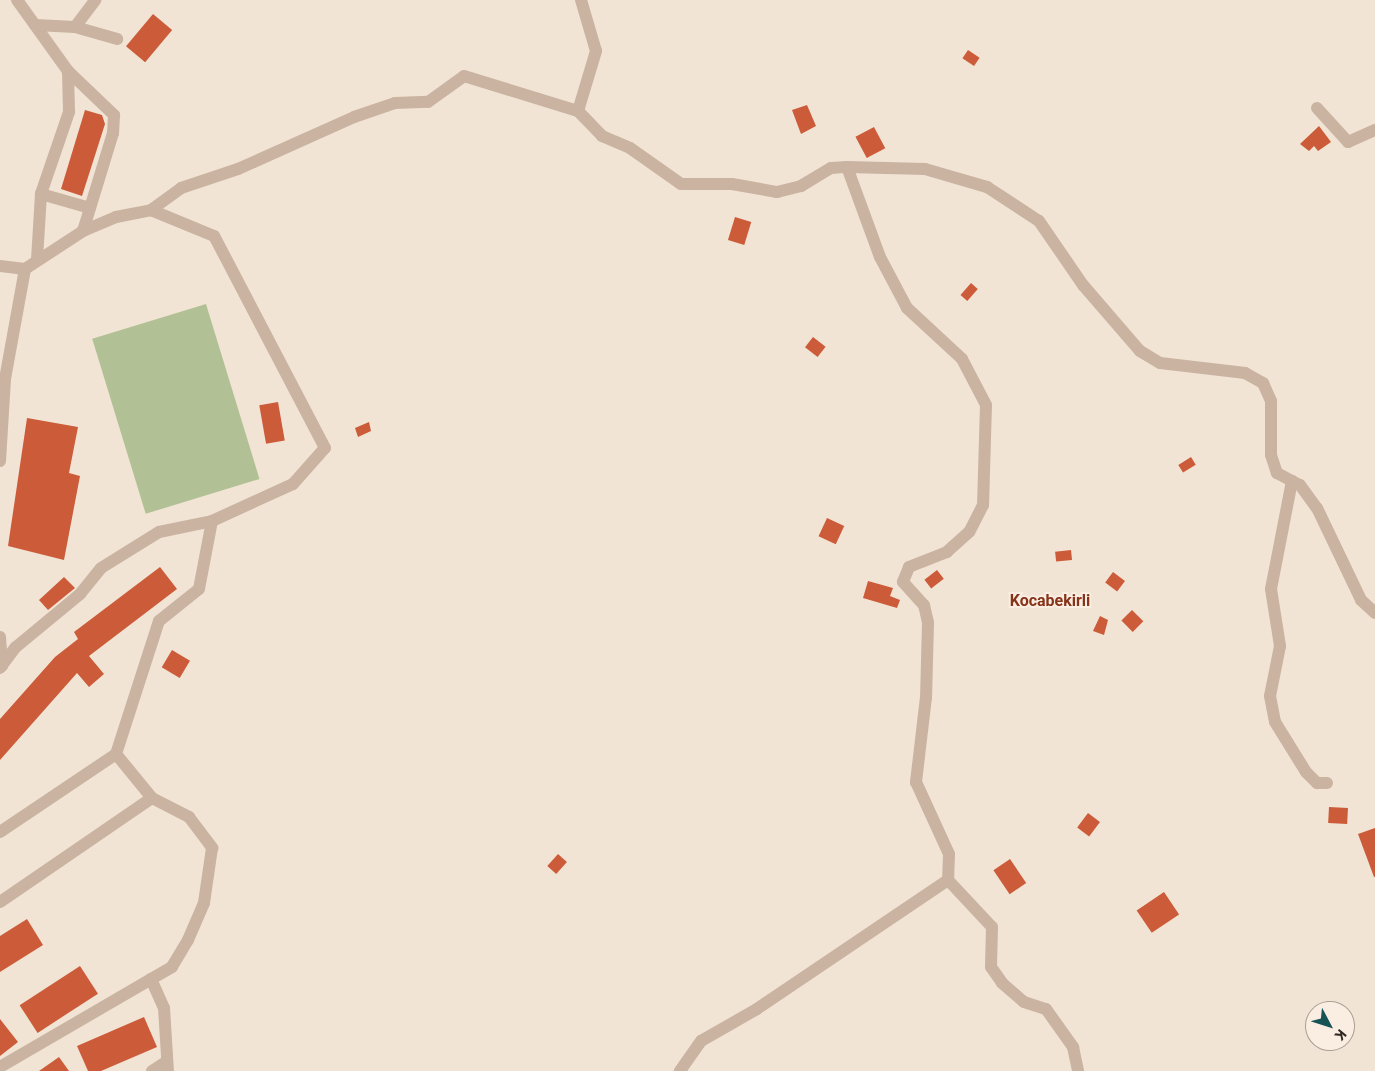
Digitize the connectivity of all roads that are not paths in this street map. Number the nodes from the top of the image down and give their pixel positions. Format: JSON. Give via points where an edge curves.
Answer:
{"nodes":[{"id":1,"x":17,"y":0,"type":"edge"},
{"id":2,"x":95,"y":0,"type":"edge"},
{"id":3,"x":581,"y":0,"type":"edge"},
{"id":4,"x":35,"y":25,"type":"junction"},
{"id":5,"x":74,"y":27,"type":"junction"},
{"id":6,"x":117,"y":40,"type":"dead end"},
{"id":7,"x":68,"y":71,"type":"junction"},
{"id":8,"x":1317,"y":108,"type":"dead end"},
{"id":9,"x":578,"y":111,"type":"junction"},
{"id":10,"x":1375,"y":130,"type":"edge"},
{"id":11,"x":847,"y":167,"type":"junction"},
{"id":12,"x":41,"y":194,"type":"junction"},
{"id":13,"x":90,"y":208,"type":"junction"},
{"id":14,"x":151,"y":210,"type":"junction"},
{"id":15,"x":83,"y":231,"type":"junction"},
{"id":16,"x":37,"y":260,"type":"junction"},
{"id":17,"x":0,"y":266,"type":"edge"},
{"id":18,"x":25,"y":269,"type":"junction"},
{"id":19,"x":0,"y":461,"type":"edge"},
{"id":20,"x":1292,"y":481,"type":"junction"},
{"id":21,"x":212,"y":521,"type":"junction"},
{"id":22,"x":1375,"y":614,"type":"edge"},
{"id":23,"x":0,"y":638,"type":"edge"},
{"id":24,"x":1,"y":667,"type":"edge"},
{"id":25,"x":116,"y":754,"type":"junction"},
{"id":26,"x":1327,"y":783,"type":"dead end"},
{"id":27,"x":152,"y":798,"type":"junction"},
{"id":28,"x":0,"y":832,"type":"edge"},
{"id":29,"x":948,"y":880,"type":"junction"},
{"id":30,"x":0,"y":902,"type":"edge"},
{"id":31,"x":151,"y":979,"type":"junction"},
{"id":32,"x":0,"y":1067,"type":"edge"},
{"id":33,"x":167,"y":1067,"type":"edge"},
{"id":34,"x":152,"y":1071,"type":"edge"},
{"id":35,"x":680,"y":1071,"type":"edge"},
{"id":36,"x":1078,"y":1071,"type":"edge"}],
"edges":[{"from":1,"to":4,"type":"street"},
{"from":2,"to":5,"type":"street"},
{"from":3,"to":9,"type":"street","via":[[596,51]]},
{"from":4,"to":5,"type":"street"},
{"from":4,"to":7,"type":"street"},
{"from":5,"to":6,"type":"street"},
{"from":7,"to":12,"type":"street","via":[[69,112]]},
{"from":7,"to":13,"type":"street","via":[[114,115]]},
{"from":8,"to":10,"type":"street","via":[[1348,142]]},
{"from":9,"to":11,"type":"street","via":[[602,136],[630,148],[681,184],[732,184],[777,192],[800,186],[831,168]]},
{"from":9,"to":14,"type":"street","via":[[464,76],[428,102],[395,102],[302,136],[238,169],[181,188]]},
{"from":11,"to":20,"type":"street","via":[[924,168],[987,187],[1039,221],[1083,285],[1140,351],[1160,363],[1245,374],[1263,383],[1271,401],[1271,455],[1277,472]]},
{"from":11,"to":29,"type":"street","via":[[880,257],[907,308],[962,359],[986,405],[983,505],[969,532],[947,552],[909,567],[903,582],[924,605],[928,623],[926,697],[916,782],[949,854]]},
{"from":12,"to":13,"type":"street"},
{"from":12,"to":16,"type":"street"},
{"from":13,"to":15,"type":"street"},
{"from":14,"to":15,"type":"street","via":[[116,216]]},
{"from":14,"to":21,"type":"street","via":[[214,236],[325,448],[293,484]]},
{"from":15,"to":16,"type":"street"},
{"from":16,"to":18,"type":"street"},
{"from":17,"to":18,"type":"street"},
{"from":18,"to":19,"type":"street","via":[[5,379]]},
{"from":20,"to":22,"type":"street","via":[[1317,508],[1361,600]]},
{"from":20,"to":26,"type":"street","via":[[1271,589],[1280,646],[1270,696],[1275,722],[1306,772],[1317,783]]},
{"from":21,"to":24,"type":"street","via":[[159,532],[101,568],[80,594],[16,647]]},
{"from":21,"to":25,"type":"street","via":[[199,589],[159,621]]},
{"from":23,"to":24,"type":"street"},
{"from":25,"to":27,"type":"street"},
{"from":25,"to":28,"type":"street"},
{"from":27,"to":30,"type":"street"},
{"from":27,"to":31,"type":"street","via":[[189,817],[212,848],[204,903],[188,940],[172,968]]},
{"from":29,"to":35,"type":"street","via":[[757,1009],[701,1042]]},
{"from":29,"to":36,"type":"street","via":[[992,927],[992,967],[1002,983],[1024,1002],[1046,1008],[1073,1048]]},
{"from":31,"to":32,"type":"street"},
{"from":31,"to":33,"type":"street","via":[[164,1008],[169,1034]]},
{"from":33,"to":34,"type":"street"}]}
